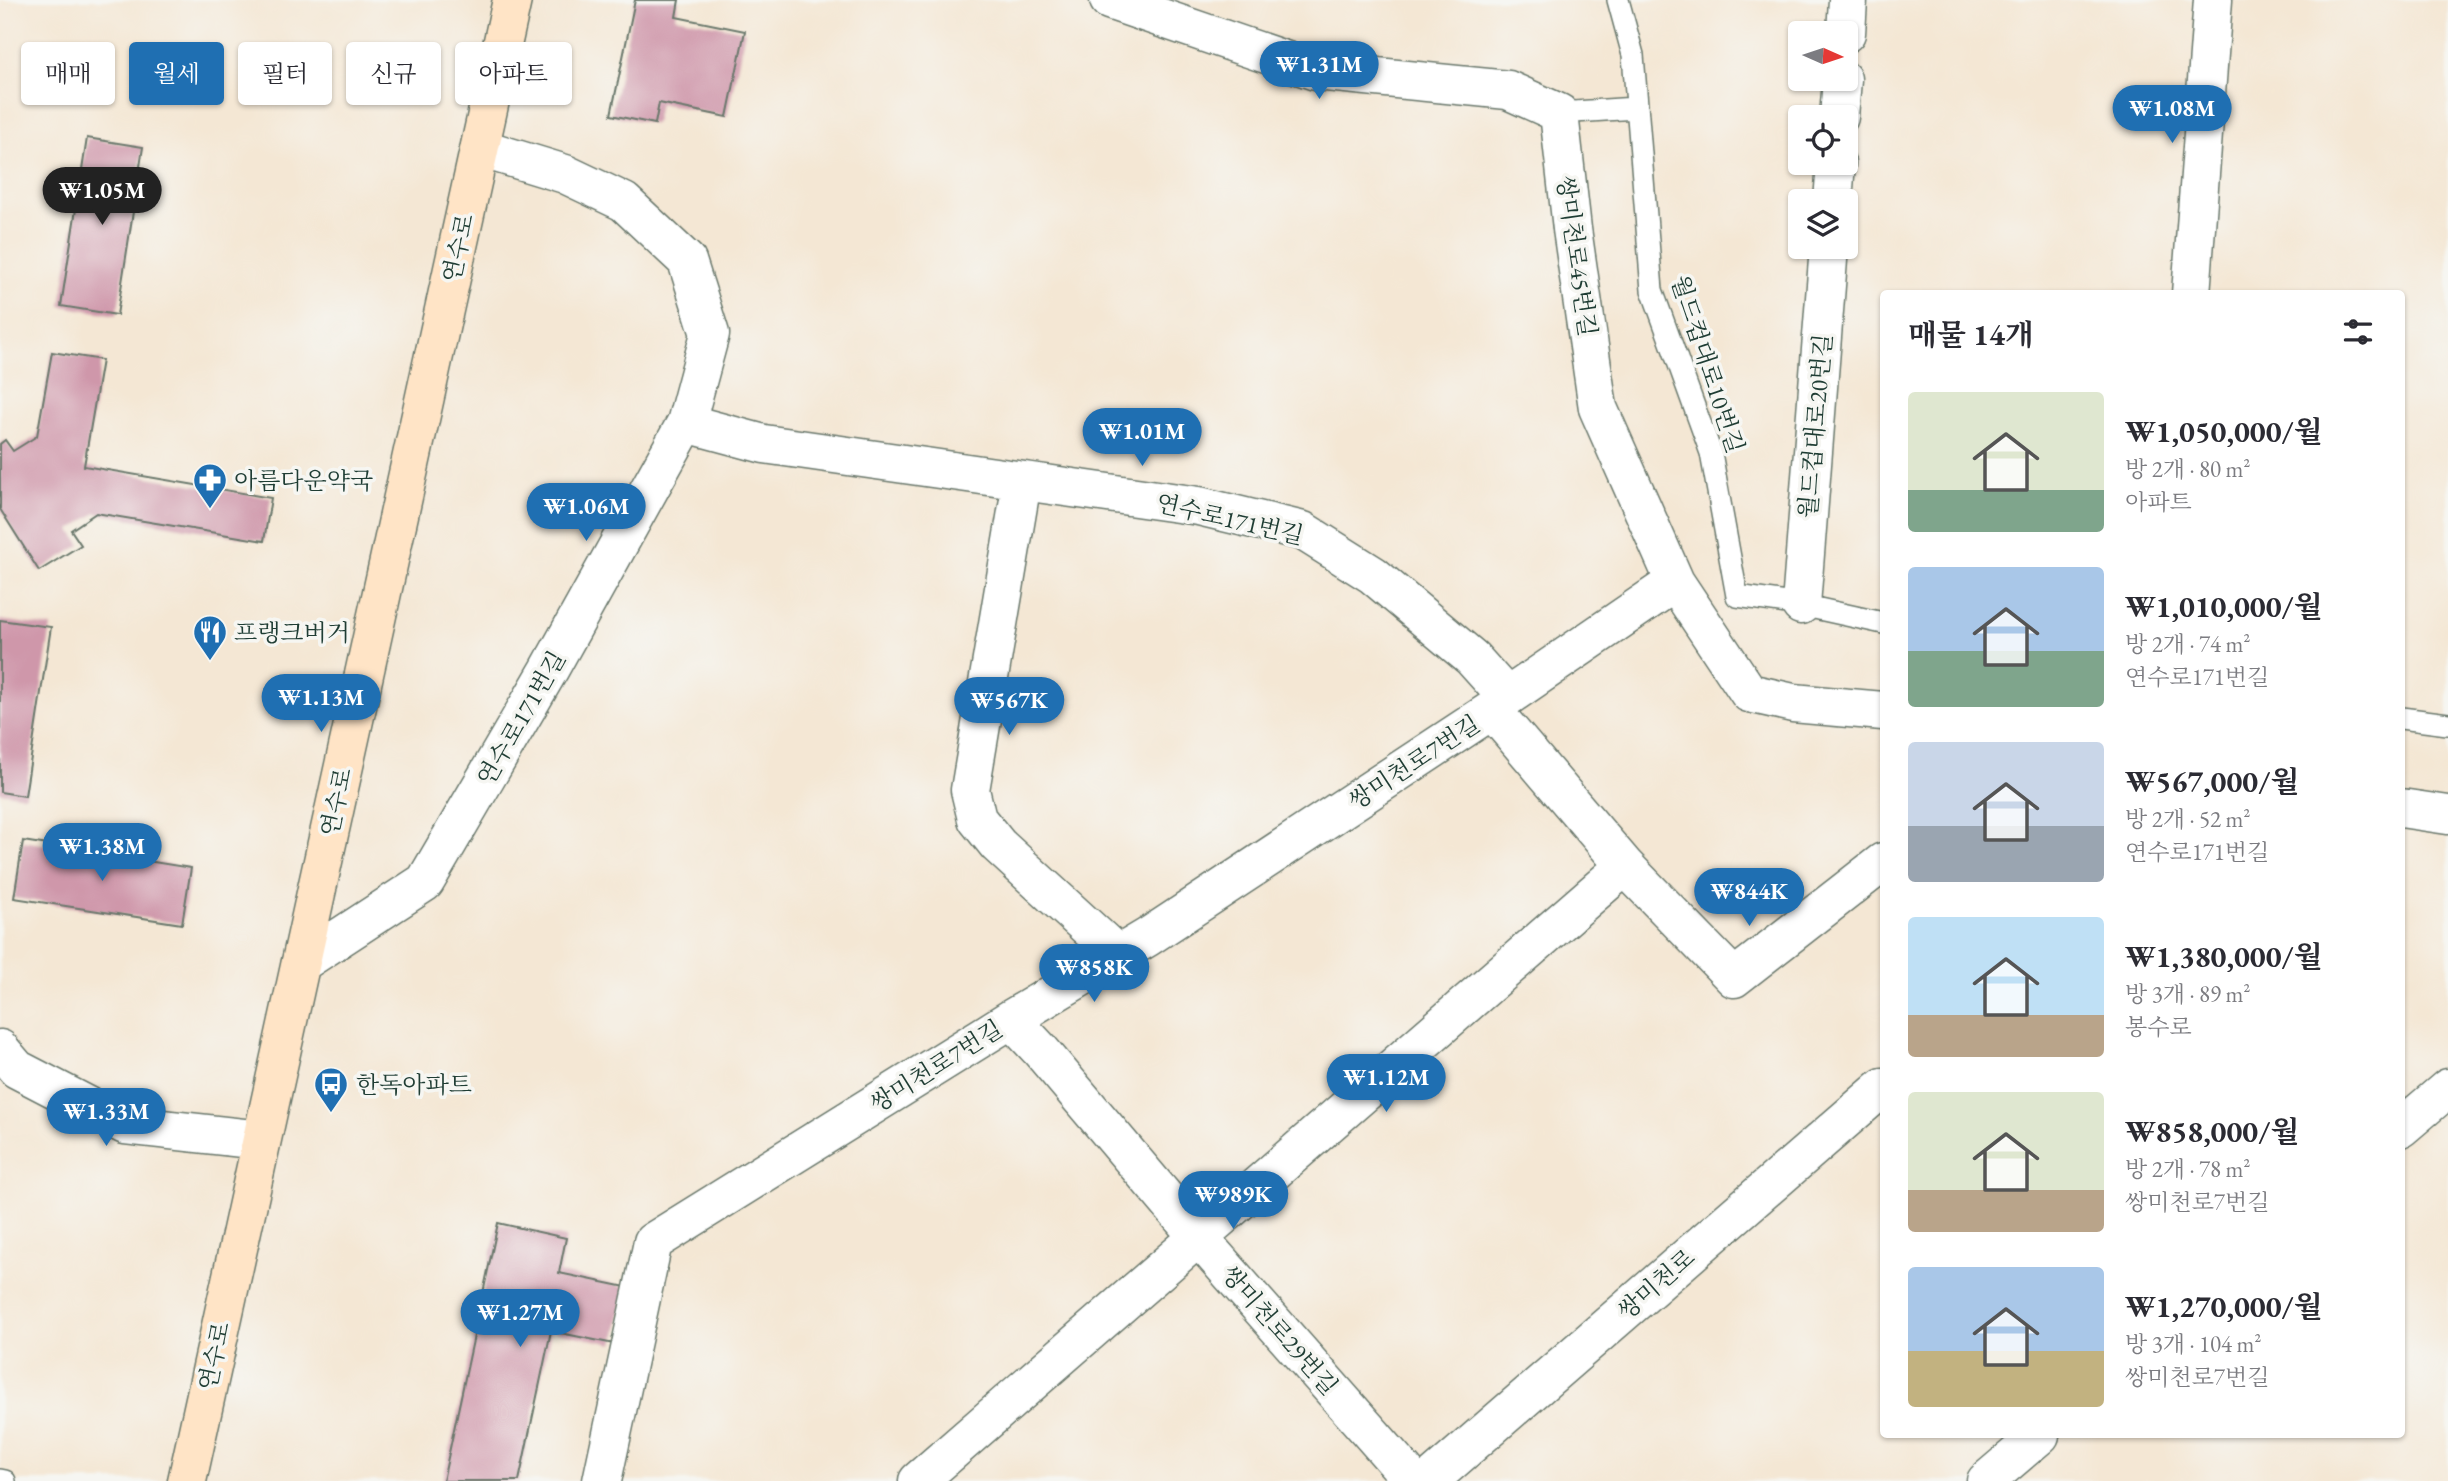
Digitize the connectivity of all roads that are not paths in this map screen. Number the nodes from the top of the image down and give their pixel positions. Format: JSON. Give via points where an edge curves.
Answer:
{"nodes":[{"id":1,"x":512,"y":0,"type":"edge"},
{"id":2,"x":1109,"y":0,"type":"edge"},
{"id":3,"x":1618,"y":0,"type":"edge"},
{"id":4,"x":1849,"y":0,"type":"edge"},
{"id":5,"x":2213,"y":0,"type":"edge"},
{"id":6,"x":1847,"y":21,"type":"edge"},
{"id":7,"x":1636,"y":108,"type":"junction"},
{"id":8,"x":1559,"y":113,"type":"junction"},
{"id":9,"x":480,"y":148,"type":"junction"},
{"id":10,"x":1828,"y":259,"type":"edge"},
{"id":11,"x":2191,"y":290,"type":"edge"},
{"id":12,"x":686,"y":423,"type":"junction"},
{"id":13,"x":1022,"y":482,"type":"junction"},
{"id":14,"x":1675,"y":582,"type":"junction"},
{"id":15,"x":1801,"y":605,"type":"junction"},
{"id":16,"x":1880,"y":621,"type":"edge"},
{"id":17,"x":1499,"y":704,"type":"junction"},
{"id":18,"x":1880,"y":711,"type":"edge"},
{"id":19,"x":2405,"y":719,"type":"edge"},
{"id":20,"x":2448,"y":724,"type":"edge"},
{"id":21,"x":2405,"y":809,"type":"edge"},
{"id":22,"x":2448,"y":815,"type":"edge"},
{"id":23,"x":1880,"y":864,"type":"edge"},
{"id":24,"x":1625,"y":866,"type":"junction"},
{"id":25,"x":1118,"y":955,"type":"junction"},
{"id":26,"x":301,"y":963,"type":"junction"},
{"id":27,"x":1011,"y":1019,"type":"junction"},
{"id":28,"x":0,"y":1049,"type":"edge"},
{"id":29,"x":2448,"y":1088,"type":"edge"},
{"id":30,"x":1880,"y":1090,"type":"edge"},
{"id":31,"x":2405,"y":1125,"type":"edge"},
{"id":32,"x":261,"y":1140,"type":"junction"},
{"id":33,"x":1199,"y":1238,"type":"junction"},
{"id":34,"x":2036,"y":1438,"type":"edge"},
{"id":35,"x":187,"y":1481,"type":"edge"},
{"id":36,"x":602,"y":1481,"type":"edge"},
{"id":37,"x":918,"y":1481,"type":"edge"},
{"id":38,"x":1413,"y":1481,"type":"edge"},
{"id":39,"x":1429,"y":1481,"type":"edge"},
{"id":40,"x":1986,"y":1481,"type":"edge"}],
"edges":[{"from":1,"to":9,"type":"main road","name":"연수로"},
{"from":2,"to":8,"type":"street","via":[[1316,71],[1508,90]]},
{"from":3,"to":7,"type":"lane","name":"월드컵대로10번길","via":[[1633,55]]},
{"from":4,"to":6,"type":"street"},
{"from":5,"to":11,"type":"street"},
{"from":7,"to":8,"type":"lane"},
{"from":7,"to":15,"type":"lane","name":"월드컵대로10번길","via":[[1653,290],[1711,453],[1737,596]]},
{"from":8,"to":14,"type":"street","name":"쌍미천로45번길","via":[[1598,408]]},
{"from":9,"to":12,"type":"street","name":"연수로171번길","via":[[565,173],[624,202],[687,261],[710,334]]},
{"from":9,"to":26,"type":"main road","name":"연수로"},
{"from":10,"to":15,"type":"street","name":"월드컵대로20번길"},
{"from":12,"to":13,"type":"street","name":"연수로171번길","via":[[764,444]]},
{"from":12,"to":26,"type":"street","name":"연수로171번길","via":[[425,882]]},
{"from":13,"to":17,"type":"street","name":"연수로171번길","via":[[1199,506],[1303,531],[1373,575],[1472,658]]},
{"from":13,"to":25,"type":"street","via":[[970,790],[977,819],[998,845]]},
{"from":14,"to":17,"type":"street","name":"쌍미천로7번길"},
{"from":14,"to":18,"type":"street","name":"쌍미천로45번길","via":[[1749,693],[1793,703]]},
{"from":15,"to":16,"type":"lane","name":"월드컵대로10번길"},
{"from":17,"to":24,"type":"street","name":"쌍미천로7번길"},
{"from":17,"to":25,"type":"street","name":"쌍미천로7번길"},
{"from":19,"to":20,"type":"lane"},
{"from":21,"to":22,"type":"street"},
{"from":23,"to":24,"type":"street","name":"쌍미천로7번길","via":[[1734,978]]},
{"from":24,"to":33,"type":"street"},
{"from":25,"to":27,"type":"street","name":"쌍미천로7번길"},
{"from":26,"to":32,"type":"main road","name":"연수로"},
{"from":27,"to":33,"type":"street","name":"쌍미천로29번길"},
{"from":27,"to":36,"type":"street","name":"쌍미천로7번길","via":[[653,1242]]},
{"from":28,"to":32,"type":"street","via":[[17,1069],[125,1125]]},
{"from":29,"to":31,"type":"street"},
{"from":30,"to":39,"type":"street","name":"쌍미천로"},
{"from":32,"to":35,"type":"main road","name":"연수로"},
{"from":33,"to":37,"type":"street"},
{"from":33,"to":38,"type":"street","name":"쌍미천로29번길"},
{"from":34,"to":40,"type":"street"}]}
